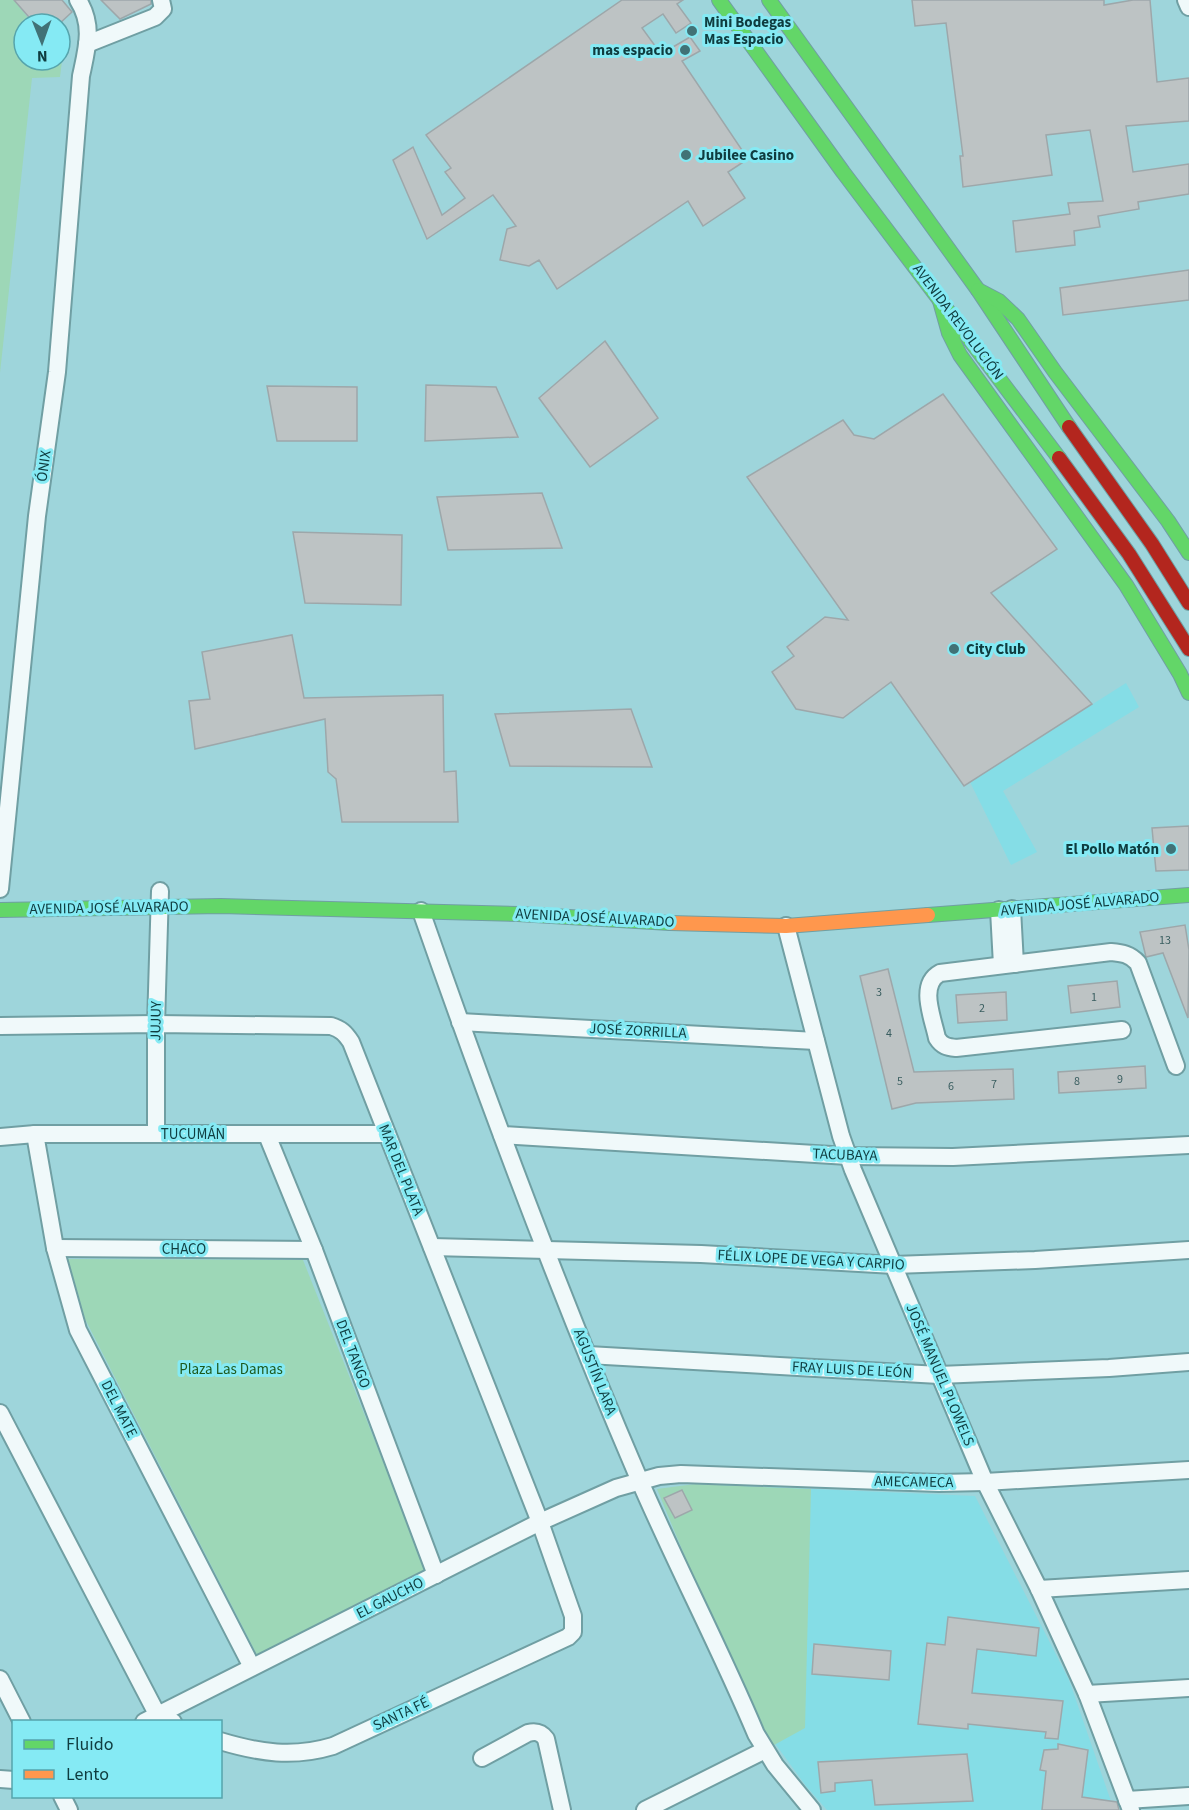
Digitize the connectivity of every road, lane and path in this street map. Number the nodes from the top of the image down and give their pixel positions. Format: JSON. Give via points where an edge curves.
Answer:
{"nodes":[{"id":1,"x":78,"y":0,"type":"edge"},
{"id":2,"x":719,"y":0,"type":"edge"},
{"id":3,"x":769,"y":0,"type":"edge"},
{"id":4,"x":1186,"y":0,"type":"edge"},
{"id":5,"x":162,"y":5,"type":"edge"},
{"id":6,"x":1189,"y":7,"type":"edge"},
{"id":7,"x":87,"y":44,"type":"junction"},
{"id":8,"x":978,"y":290,"type":"junction"},
{"id":9,"x":939,"y":298,"type":"junction"},
{"id":10,"x":1189,"y":554,"type":"edge"},
{"id":11,"x":1189,"y":603,"type":"edge"},
{"id":12,"x":1189,"y":649,"type":"edge"},
{"id":13,"x":1189,"y":693,"type":"edge"},
{"id":14,"x":1189,"y":881,"type":"edge"},
{"id":15,"x":1117,"y":887,"type":"dead end"},
{"id":16,"x":1049,"y":892,"type":"dead end"},
{"id":17,"x":4,"y":893,"type":"edge"},
{"id":18,"x":326,"y":895,"type":"dead end"},
{"id":19,"x":1189,"y":895,"type":"edge"},
{"id":20,"x":160,"y":896,"type":"junction"},
{"id":21,"x":421,"y":905,"type":"junction"},
{"id":22,"x":609,"y":906,"type":"dead end"},
{"id":23,"x":1006,"y":909,"type":"junction"},
{"id":24,"x":0,"y":910,"type":"edge"},
{"id":25,"x":714,"y":910,"type":"dead end"},
{"id":26,"x":785,"y":917,"type":"junction"},
{"id":27,"x":1009,"y":964,"type":"junction"},
{"id":28,"x":460,"y":1022,"type":"junction"},
{"id":29,"x":156,"y":1024,"type":"junction"},
{"id":30,"x":0,"y":1026,"type":"edge"},
{"id":31,"x":1122,"y":1030,"type":"dead end"},
{"id":32,"x":816,"y":1041,"type":"junction"},
{"id":33,"x":1176,"y":1066,"type":"dead end"},
{"id":34,"x":35,"y":1134,"type":"junction"},
{"id":35,"x":156,"y":1134,"type":"junction"},
{"id":36,"x":387,"y":1134,"type":"junction"},
{"id":37,"x":267,"y":1135,"type":"junction"},
{"id":38,"x":502,"y":1135,"type":"junction"},
{"id":39,"x":0,"y":1137,"type":"edge"},
{"id":40,"x":1189,"y":1145,"type":"edge"},
{"id":41,"x":848,"y":1156,"type":"junction"},
{"id":42,"x":432,"y":1247,"type":"junction"},
{"id":43,"x":55,"y":1248,"type":"junction"},
{"id":44,"x":544,"y":1249,"type":"junction"},
{"id":45,"x":314,"y":1250,"type":"junction"},
{"id":46,"x":1189,"y":1250,"type":"edge"},
{"id":47,"x":894,"y":1265,"type":"junction"},
{"id":48,"x":588,"y":1355,"type":"junction"},
{"id":49,"x":1189,"y":1362,"type":"edge"},
{"id":50,"x":939,"y":1375,"type":"junction"},
{"id":51,"x":0,"y":1413,"type":"edge"},
{"id":52,"x":1189,"y":1470,"type":"edge"},
{"id":53,"x":639,"y":1480,"type":"junction"},
{"id":54,"x":986,"y":1482,"type":"junction"},
{"id":55,"x":540,"y":1522,"type":"junction"},
{"id":56,"x":436,"y":1575,"type":"junction"},
{"id":57,"x":1189,"y":1580,"type":"edge"},
{"id":58,"x":1039,"y":1589,"type":"junction"},
{"id":59,"x":573,"y":1632,"type":"joint"},
{"id":60,"x":252,"y":1666,"type":"junction"},
{"id":61,"x":0,"y":1679,"type":"edge"},
{"id":62,"x":1189,"y":1688,"type":"edge"},
{"id":63,"x":1087,"y":1694,"type":"junction"},
{"id":64,"x":150,"y":1718,"type":"edge"},
{"id":65,"x":21,"y":1720,"type":"edge"},
{"id":66,"x":222,"y":1742,"type":"edge"},
{"id":67,"x":765,"y":1750,"type":"junction"},
{"id":68,"x":482,"y":1758,"type":"dead end"},
{"id":69,"x":1189,"y":1796,"type":"edge"},
{"id":70,"x":1129,"y":1805,"type":"edge"},
{"id":71,"x":562,"y":1810,"type":"edge"},
{"id":72,"x":645,"y":1810,"type":"edge"},
{"id":73,"x":812,"y":1810,"type":"edge"}],
"edges":[{"from":1,"to":7,"type":"street","name":"ÓNIX","via":[[87,16]]},
{"from":2,"to":9,"type":"street","name":"AVENIDA REVOLUCIÓN"},
{"from":3,"to":8,"type":"street","name":"AVENIDA REVOLUCIÓN"},
{"from":4,"to":6,"type":"street"},
{"from":5,"to":7,"type":"street","via":[[155,17]]},
{"from":7,"to":17,"type":"street","name":"ÓNIX","via":[[81,76],[57,372],[37,516]]},
{"from":8,"to":10,"type":"street","via":[[999,301],[1018,319]]},
{"from":8,"to":11,"type":"street","name":"AVENIDA REVOLUCIÓN"},
{"from":9,"to":12,"type":"street","name":"AVENIDA REVOLUCIÓN","via":[[1129,554]]},
{"from":9,"to":13,"type":"street","via":[[960,355],[1126,585]]},
{"from":14,"to":15,"type":"street","name":"AVENIDA JOSÉ ALVARADO"},
{"from":16,"to":26,"type":"street","name":"AVENIDA JOSÉ ALVARADO"},
{"from":18,"to":21,"type":"street","name":"AVENIDA JOSÉ ALVARADO"},
{"from":19,"to":23,"type":"street","name":"AVENIDA JOSÉ ALVARADO"},
{"from":20,"to":21,"type":"street","name":"AVENIDA JOSÉ ALVARADO","via":[[221,906]]},
{"from":20,"to":24,"type":"street","name":"AVENIDA JOSÉ ALVARADO"},
{"from":20,"to":29,"type":"street","name":"JUJUY"},
{"from":21,"to":22,"type":"street","name":"AVENIDA JOSÉ ALVARADO"},
{"from":21,"to":26,"type":"street","name":"AVENIDA JOSÉ ALVARADO","via":[[711,925]]},
{"from":21,"to":28,"type":"street","name":"AGUSTÍN LARA"},
{"from":23,"to":26,"type":"street","name":"AVENIDA JOSÉ ALVARADO"},
{"from":23,"to":27,"type":"street"},
{"from":25,"to":26,"type":"street","name":"AVENIDA JOSÉ ALVARADO"},
{"from":26,"to":32,"type":"street","name":"JOSÉ MANUEL PLOWELS"},
{"from":27,"to":31,"type":"street","via":[[933,977],[928,992],[941,1044],[956,1048]]},
{"from":27,"to":33,"type":"street","via":[[1111,952],[1132,956]]},
{"from":28,"to":32,"type":"street","name":"JOSÉ ZORRILLA"},
{"from":28,"to":38,"type":"street","name":"AGUSTÍN LARA"},
{"from":29,"to":30,"type":"street","name":"MAR DEL PLATA"},
{"from":29,"to":35,"type":"street","name":"JUJUY"},
{"from":29,"to":36,"type":"street","name":"MAR DEL PLATA","via":[[339,1029],[351,1042]]},
{"from":32,"to":41,"type":"street","name":"JOSÉ MANUEL PLOWELS"},
{"from":34,"to":35,"type":"street","name":"TUCUMÁN"},
{"from":34,"to":39,"type":"street","name":"TUCUMÁN"},
{"from":34,"to":43,"type":"street","name":"DEL MATE"},
{"from":35,"to":37,"type":"street","name":"TUCUMÁN"},
{"from":36,"to":37,"type":"street","name":"TUCUMÁN"},
{"from":36,"to":42,"type":"street","name":"MAR DEL PLATA"},
{"from":37,"to":45,"type":"street","name":"DEL TANGO"},
{"from":38,"to":41,"type":"street","name":"TACUBAYA"},
{"from":38,"to":44,"type":"street","name":"AGUSTÍN LARA"},
{"from":40,"to":41,"type":"street","name":"TACUBAYA","via":[[964,1156]]},
{"from":41,"to":47,"type":"street","name":"JOSÉ MANUEL PLOWELS"},
{"from":42,"to":44,"type":"street","name":"FÉLIX LOPE DE VEGA Y CARPIO"},
{"from":42,"to":55,"type":"street","name":"MAR DEL PLATA"},
{"from":43,"to":45,"type":"street","name":"CHACO"},
{"from":43,"to":60,"type":"street","name":"DEL MATE","via":[[78,1330]]},
{"from":44,"to":47,"type":"street","name":"FÉLIX LOPE DE VEGA Y CARPIO"},
{"from":44,"to":48,"type":"street","name":"AGUSTÍN LARA"},
{"from":45,"to":56,"type":"street","name":"DEL TANGO"},
{"from":46,"to":47,"type":"street","name":"FÉLIX LOPE DE VEGA Y CARPIO"},
{"from":47,"to":50,"type":"street","name":"JOSÉ MANUEL PLOWELS"},
{"from":48,"to":50,"type":"street","name":"FRAY LUIS DE LEÓN"},
{"from":48,"to":53,"type":"street","name":"AGUSTÍN LARA"},
{"from":49,"to":50,"type":"street","name":"FRAY LUIS DE LEÓN"},
{"from":50,"to":54,"type":"street","name":"JOSÉ MANUEL PLOWELS"},
{"from":51,"to":64,"type":"street"},
{"from":52,"to":54,"type":"street","name":"AMECAMECA"},
{"from":53,"to":54,"type":"street","name":"AMECAMECA","via":[[690,1474]]},
{"from":53,"to":55,"type":"street","name":"EL GAUCHO"},
{"from":53,"to":67,"type":"street","name":"AGUSTÍN LARA"},
{"from":54,"to":58,"type":"street","name":"JOSÉ MANUEL PLOWELS"},
{"from":55,"to":56,"type":"street","name":"EL GAUCHO"},
{"from":55,"to":59,"type":"street","name":"MAR DEL PLATA","via":[[573,1617]]},
{"from":56,"to":60,"type":"street","name":"EL GAUCHO"},
{"from":57,"to":58,"type":"street"},
{"from":58,"to":63,"type":"street","name":"JOSÉ MANUEL PLOWELS"},
{"from":59,"to":66,"type":"street","name":"SANTA FÉ","via":[[333,1746],[286,1754]]},
{"from":60,"to":64,"type":"street","name":"EL GAUCHO"},
{"from":61,"to":65,"type":"street"},
{"from":62,"to":63,"type":"street"},
{"from":63,"to":70,"type":"street","name":"JOSÉ MANUEL PLOWELS"},
{"from":67,"to":72,"type":"street"},
{"from":67,"to":73,"type":"street","name":"AGUSTÍN LARA"},
{"from":68,"to":71,"type":"street","via":[[528,1733],[542,1734]]},
{"from":69,"to":70,"type":"street"}]}
